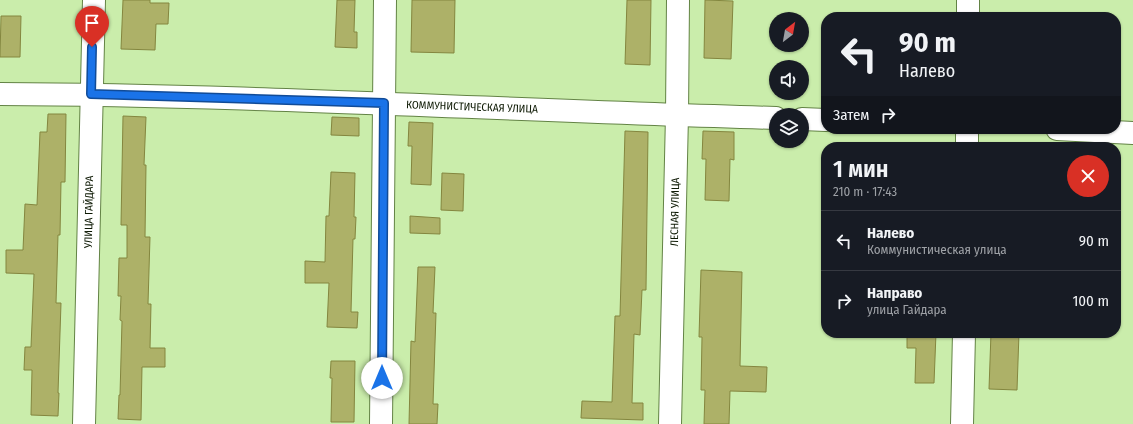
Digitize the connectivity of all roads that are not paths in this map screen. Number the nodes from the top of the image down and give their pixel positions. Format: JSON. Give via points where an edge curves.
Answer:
{"nodes":[{"id":1,"x":94,"y":0,"type":"edge"},
{"id":2,"x":384,"y":0,"type":"edge"},
{"id":3,"x":678,"y":0,"type":"edge"},
{"id":4,"x":968,"y":0,"type":"edge"},
{"id":5,"x":968,"y":12,"type":"edge"},
{"id":6,"x":0,"y":94,"type":"edge"},
{"id":7,"x":91,"y":94,"type":"junction"},
{"id":8,"x":384,"y":103,"type":"junction"},
{"id":9,"x":677,"y":116,"type":"junction"},
{"id":10,"x":769,"y":118,"type":"edge"},
{"id":11,"x":809,"y":119,"type":"edge"},
{"id":12,"x":821,"y":120,"type":"edge"},
{"id":13,"x":1121,"y":132,"type":"edge"},
{"id":14,"x":1133,"y":133,"type":"edge"},
{"id":15,"x":964,"y":338,"type":"edge"},
{"id":16,"x":84,"y":424,"type":"edge"},
{"id":17,"x":382,"y":424,"type":"edge"},
{"id":18,"x":670,"y":424,"type":"edge"},
{"id":19,"x":962,"y":424,"type":"edge"}],
"edges":[{"from":1,"to":7,"type":"street","name":"УЛИЦА ГАЙДАРА"},
{"from":2,"to":8,"type":"street"},
{"from":3,"to":9,"type":"street","name":"ЛЕСНАЯ УЛИЦА"},
{"from":4,"to":5,"type":"street"},
{"from":6,"to":7,"type":"street","name":"КОММУНИСТИЧЕСКАЯ УЛИЦА"},
{"from":7,"to":8,"type":"street","name":"КОММУНИСТИЧЕСКАЯ УЛИЦА"},
{"from":7,"to":16,"type":"street","name":"УЛИЦА ГАЙДАРА"},
{"from":8,"to":9,"type":"street","name":"КОММУНИСТИЧЕСКАЯ УЛИЦА"},
{"from":8,"to":17,"type":"street"},
{"from":9,"to":10,"type":"street","name":"КОММУНИСТИЧЕСКАЯ УЛИЦА"},
{"from":9,"to":18,"type":"street","name":"ЛЕСНАЯ УЛИЦА"},
{"from":11,"to":12,"type":"street"},
{"from":13,"to":14,"type":"street"},
{"from":15,"to":19,"type":"street"}]}
